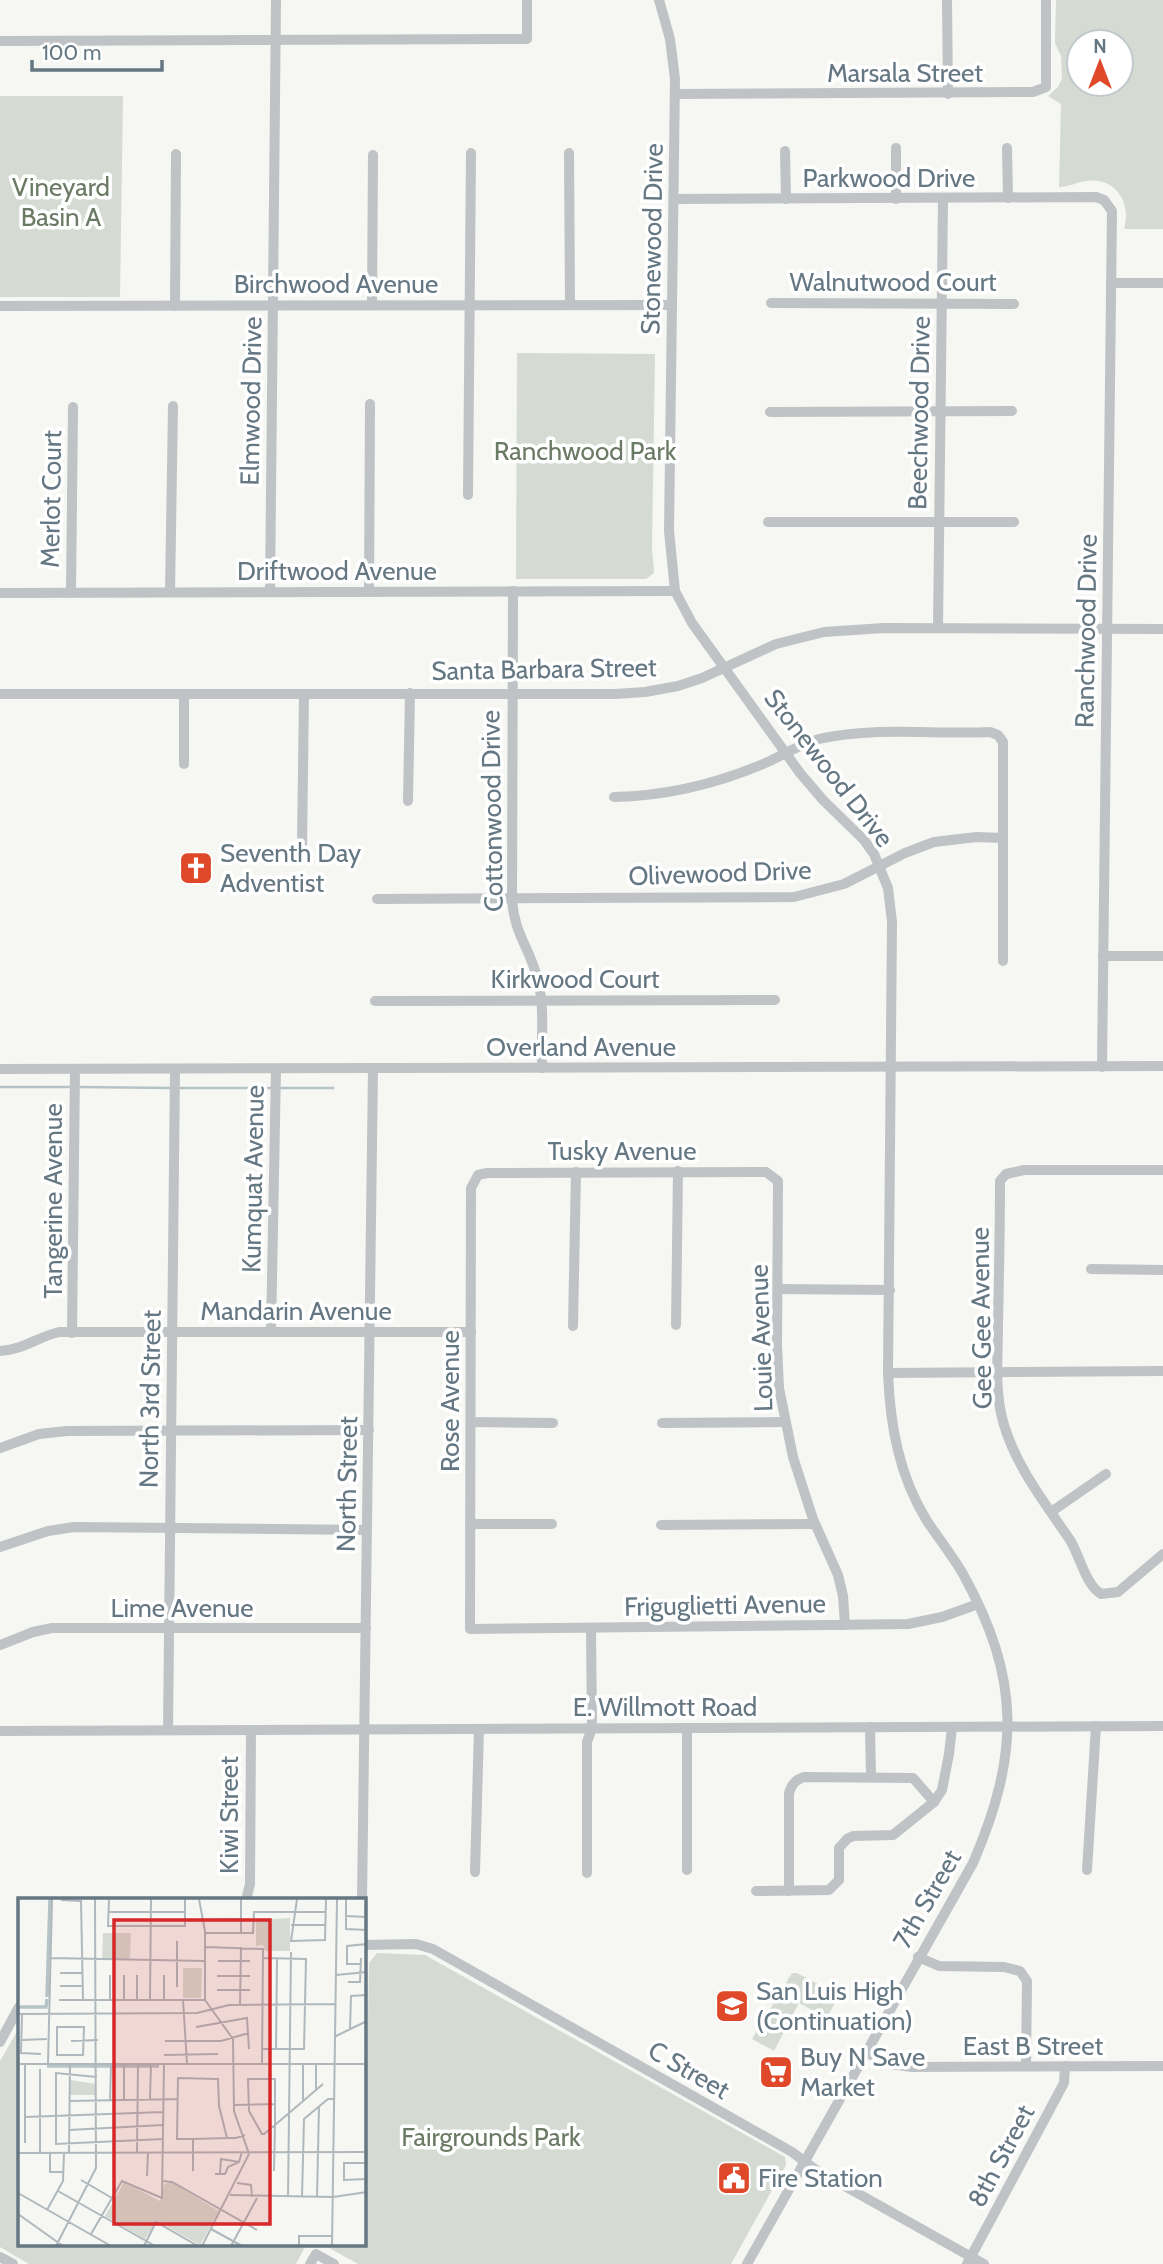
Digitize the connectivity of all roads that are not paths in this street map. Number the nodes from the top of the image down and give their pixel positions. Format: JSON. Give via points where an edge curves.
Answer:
{"nodes":[{"id":1,"x":276,"y":0,"type":"edge"},
{"id":2,"x":527,"y":0,"type":"edge"},
{"id":3,"x":659,"y":0,"type":"edge"},
{"id":4,"x":947,"y":0,"type":"edge"},
{"id":5,"x":1046,"y":0,"type":"edge"},
{"id":6,"x":276,"y":40,"type":"junction"},
{"id":7,"x":0,"y":41,"type":"edge"},
{"id":8,"x":675,"y":94,"type":"junction"},
{"id":9,"x":948,"y":94,"type":"junction"},
{"id":10,"x":896,"y":148,"type":"dead end"},
{"id":11,"x":1007,"y":148,"type":"dead end"},
{"id":12,"x":785,"y":151,"type":"dead end"},
{"id":13,"x":471,"y":153,"type":"dead end"},
{"id":14,"x":569,"y":153,"type":"dead end"},
{"id":15,"x":176,"y":154,"type":"dead end"},
{"id":16,"x":373,"y":155,"type":"dead end"},
{"id":17,"x":1008,"y":198,"type":"junction"},
{"id":18,"x":675,"y":199,"type":"junction"},
{"id":19,"x":786,"y":199,"type":"junction"},
{"id":20,"x":896,"y":199,"type":"junction"},
{"id":21,"x":943,"y":199,"type":"junction"},
{"id":22,"x":1104,"y":200,"type":"joint"},
{"id":23,"x":1111,"y":283,"type":"junction"},
{"id":24,"x":1163,"y":283,"type":"edge"},
{"id":25,"x":771,"y":303,"type":"dead end"},
{"id":26,"x":470,"y":304,"type":"junction"},
{"id":27,"x":570,"y":304,"type":"junction"},
{"id":28,"x":672,"y":304,"type":"junction"},
{"id":29,"x":942,"y":304,"type":"junction"},
{"id":30,"x":1014,"y":304,"type":"dead end"},
{"id":31,"x":372,"y":305,"type":"junction"},
{"id":32,"x":0,"y":306,"type":"edge"},
{"id":33,"x":175,"y":306,"type":"junction"},
{"id":34,"x":272,"y":306,"type":"junction"},
{"id":35,"x":370,"y":404,"type":"dead end"},
{"id":36,"x":173,"y":406,"type":"dead end"},
{"id":37,"x":72,"y":407,"type":"dead end"},
{"id":38,"x":1012,"y":411,"type":"dead end"},
{"id":39,"x":770,"y":412,"type":"dead end"},
{"id":40,"x":940,"y":412,"type":"junction"},
{"id":41,"x":468,"y":495,"type":"dead end"},
{"id":42,"x":768,"y":522,"type":"dead end"},
{"id":43,"x":939,"y":522,"type":"junction"},
{"id":44,"x":1014,"y":522,"type":"dead end"},
{"id":45,"x":513,"y":591,"type":"junction"},
{"id":46,"x":675,"y":591,"type":"junction"},
{"id":47,"x":170,"y":592,"type":"junction"},
{"id":48,"x":270,"y":592,"type":"junction"},
{"id":49,"x":369,"y":592,"type":"junction"},
{"id":50,"x":0,"y":593,"type":"edge"},
{"id":51,"x":71,"y":593,"type":"junction"},
{"id":52,"x":938,"y":628,"type":"junction"},
{"id":53,"x":1107,"y":629,"type":"junction"},
{"id":54,"x":1163,"y":629,"type":"edge"},
{"id":55,"x":724,"y":667,"type":"junction"},
{"id":56,"x":512,"y":693,"type":"junction"},
{"id":57,"x":184,"y":694,"type":"junction"},
{"id":58,"x":304,"y":694,"type":"junction"},
{"id":59,"x":410,"y":694,"type":"junction"},
{"id":60,"x":0,"y":695,"type":"edge"},
{"id":61,"x":786,"y":752,"type":"junction"},
{"id":62,"x":184,"y":764,"type":"dead end"},
{"id":63,"x":614,"y":797,"type":"dead end"},
{"id":64,"x":408,"y":802,"type":"dead end"},
{"id":65,"x":1003,"y":838,"type":"junction"},
{"id":66,"x":302,"y":848,"type":"dead end"},
{"id":67,"x":880,"y":865,"type":"junction"},
{"id":68,"x":377,"y":898,"type":"dead end"},
{"id":69,"x":512,"y":898,"type":"junction"},
{"id":70,"x":1103,"y":956,"type":"junction"},
{"id":71,"x":1163,"y":956,"type":"edge"},
{"id":72,"x":1003,"y":961,"type":"dead end"},
{"id":73,"x":775,"y":1000,"type":"dead end"},
{"id":74,"x":375,"y":1001,"type":"dead end"},
{"id":75,"x":541,"y":1001,"type":"junction"},
{"id":76,"x":1163,"y":1066,"type":"edge"},
{"id":77,"x":890,"y":1067,"type":"junction"},
{"id":78,"x":1102,"y":1067,"type":"junction"},
{"id":79,"x":541,"y":1068,"type":"junction"},
{"id":80,"x":0,"y":1069,"type":"edge"},
{"id":81,"x":75,"y":1069,"type":"junction"},
{"id":82,"x":175,"y":1069,"type":"junction"},
{"id":83,"x":276,"y":1069,"type":"junction"},
{"id":84,"x":373,"y":1069,"type":"junction"},
{"id":85,"x":1163,"y":1170,"type":"edge"},
{"id":86,"x":678,"y":1171,"type":"junction"},
{"id":87,"x":576,"y":1172,"type":"junction"},
{"id":88,"x":766,"y":1172,"type":"joint"},
{"id":89,"x":478,"y":1175,"type":"joint"},
{"id":90,"x":1091,"y":1269,"type":"dead end"},
{"id":91,"x":1163,"y":1270,"type":"edge"},
{"id":92,"x":778,"y":1289,"type":"junction"},
{"id":93,"x":890,"y":1290,"type":"junction"},
{"id":94,"x":676,"y":1325,"type":"dead end"},
{"id":95,"x":573,"y":1326,"type":"dead end"},
{"id":96,"x":369,"y":1331,"type":"junction"},
{"id":97,"x":271,"y":1332,"type":"junction"},
{"id":98,"x":471,"y":1332,"type":"junction"},
{"id":99,"x":72,"y":1333,"type":"junction"},
{"id":100,"x":171,"y":1333,"type":"junction"},
{"id":101,"x":0,"y":1351,"type":"edge"},
{"id":102,"x":1163,"y":1371,"type":"edge"},
{"id":103,"x":997,"y":1372,"type":"junction"},
{"id":104,"x":888,"y":1374,"type":"junction"},
{"id":105,"x":471,"y":1422,"type":"junction"},
{"id":106,"x":785,"y":1422,"type":"junction"},
{"id":107,"x":553,"y":1423,"type":"dead end"},
{"id":108,"x":662,"y":1423,"type":"dead end"},
{"id":109,"x":369,"y":1430,"type":"junction"},
{"id":110,"x":170,"y":1431,"type":"junction"},
{"id":111,"x":0,"y":1448,"type":"edge"},
{"id":112,"x":1106,"y":1474,"type":"dead end"},
{"id":113,"x":1051,"y":1512,"type":"junction"},
{"id":114,"x":470,"y":1524,"type":"junction"},
{"id":115,"x":552,"y":1524,"type":"dead end"},
{"id":116,"x":815,"y":1524,"type":"junction"},
{"id":117,"x":660,"y":1525,"type":"dead end"},
{"id":118,"x":169,"y":1529,"type":"junction"},
{"id":119,"x":367,"y":1530,"type":"junction"},
{"id":120,"x":0,"y":1547,"type":"edge"},
{"id":121,"x":1163,"y":1555,"type":"edge"},
{"id":122,"x":978,"y":1604,"type":"junction"},
{"id":123,"x":845,"y":1625,"type":"junction"},
{"id":124,"x":169,"y":1628,"type":"junction"},
{"id":125,"x":366,"y":1628,"type":"junction"},
{"id":126,"x":591,"y":1628,"type":"junction"},
{"id":127,"x":470,"y":1629,"type":"joint"},
{"id":128,"x":0,"y":1645,"type":"edge"},
{"id":129,"x":1096,"y":1726,"type":"junction"},
{"id":130,"x":1163,"y":1726,"type":"edge"},
{"id":131,"x":870,"y":1727,"type":"junction"},
{"id":132,"x":952,"y":1727,"type":"junction"},
{"id":133,"x":1008,"y":1727,"type":"junction"},
{"id":134,"x":592,"y":1728,"type":"junction"},
{"id":135,"x":687,"y":1728,"type":"junction"},
{"id":136,"x":479,"y":1729,"type":"junction"},
{"id":137,"x":168,"y":1730,"type":"junction"},
{"id":138,"x":251,"y":1730,"type":"junction"},
{"id":139,"x":365,"y":1730,"type":"junction"},
{"id":140,"x":0,"y":1731,"type":"edge"},
{"id":141,"x":871,"y":1777,"type":"junction"},
{"id":142,"x":934,"y":1802,"type":"junction"},
{"id":143,"x":687,"y":1870,"type":"dead end"},
{"id":144,"x":1087,"y":1870,"type":"dead end"},
{"id":145,"x":475,"y":1872,"type":"dead end"},
{"id":146,"x":587,"y":1873,"type":"dead end"},
{"id":147,"x":756,"y":1891,"type":"dead end"},
{"id":148,"x":789,"y":1891,"type":"junction"},
{"id":149,"x":247,"y":1898,"type":"edge"},
{"id":150,"x":362,"y":1898,"type":"edge"},
{"id":151,"x":366,"y":1945,"type":"edge"},
{"id":152,"x":918,"y":1957,"type":"junction"},
{"id":153,"x":18,"y":2009,"type":"edge"},
{"id":154,"x":0,"y":2042,"type":"edge"},
{"id":155,"x":865,"y":2052,"type":"junction"},
{"id":156,"x":1026,"y":2066,"type":"junction"},
{"id":157,"x":1065,"y":2066,"type":"junction"},
{"id":158,"x":1163,"y":2066,"type":"edge"},
{"id":159,"x":803,"y":2161,"type":"junction"},
{"id":160,"x":0,"y":2257,"type":"edge"},
{"id":161,"x":969,"y":2260,"type":"edge"},
{"id":162,"x":13,"y":2264,"type":"edge"},
{"id":163,"x":310,"y":2264,"type":"edge"},
{"id":164,"x":334,"y":2264,"type":"edge"},
{"id":165,"x":747,"y":2264,"type":"edge"},
{"id":166,"x":984,"y":2264,"type":"edge"}],
"edges":[{"from":1,"to":6,"type":"street","name":"Elmwood Drive"},
{"from":2,"to":6,"type":"street","via":[[527,39]]},
{"from":3,"to":8,"type":"street","name":"Stonewood Drive","via":[[670,39]]},
{"from":4,"to":9,"type":"street"},
{"from":5,"to":9,"type":"street","name":"Marsala Street","via":[[1046,87],[1034,92]]},
{"from":6,"to":7,"type":"street"},
{"from":6,"to":34,"type":"street","name":"Elmwood Drive"},
{"from":8,"to":9,"type":"street","name":"Marsala Street"},
{"from":8,"to":18,"type":"street","name":"Stonewood Drive"},
{"from":10,"to":20,"type":"street"},
{"from":11,"to":17,"type":"street"},
{"from":12,"to":19,"type":"street"},
{"from":13,"to":26,"type":"street"},
{"from":14,"to":27,"type":"street"},
{"from":15,"to":33,"type":"street"},
{"from":16,"to":31,"type":"street"},
{"from":17,"to":21,"type":"street","name":"Parkwood Drive"},
{"from":17,"to":22,"type":"street","name":"Parkwood Drive"},
{"from":18,"to":19,"type":"street","name":"Parkwood Drive"},
{"from":18,"to":28,"type":"street","name":"Stonewood Drive"},
{"from":19,"to":20,"type":"street","name":"Parkwood Drive"},
{"from":20,"to":21,"type":"street","name":"Parkwood Drive"},
{"from":21,"to":29,"type":"street","name":"Beechwood Drive"},
{"from":22,"to":23,"type":"street","name":"Ranchwood Drive","via":[[1112,211]]},
{"from":23,"to":24,"type":"street"},
{"from":23,"to":53,"type":"street","name":"Ranchwood Drive"},
{"from":25,"to":29,"type":"street","name":"Walnutwood Court"},
{"from":26,"to":27,"type":"street","name":"Birchwood Avenue"},
{"from":26,"to":31,"type":"street","name":"Birchwood Avenue"},
{"from":26,"to":41,"type":"street"},
{"from":27,"to":28,"type":"street","name":"Birchwood Avenue"},
{"from":28,"to":46,"type":"street","name":"Stonewood Drive","via":[[669,531]]},
{"from":29,"to":30,"type":"street","name":"Walnutwood Court"},
{"from":29,"to":40,"type":"street","name":"Beechwood Drive"},
{"from":31,"to":34,"type":"street","name":"Birchwood Avenue"},
{"from":32,"to":33,"type":"street","name":"Birchwood Avenue"},
{"from":33,"to":34,"type":"street","name":"Birchwood Avenue"},
{"from":34,"to":48,"type":"street","name":"Elmwood Drive"},
{"from":35,"to":49,"type":"street"},
{"from":36,"to":47,"type":"street"},
{"from":37,"to":51,"type":"street","name":"Merlot Court"},
{"from":38,"to":40,"type":"street"},
{"from":39,"to":40,"type":"street"},
{"from":40,"to":43,"type":"street","name":"Beechwood Drive"},
{"from":42,"to":43,"type":"street"},
{"from":43,"to":44,"type":"street"},
{"from":43,"to":52,"type":"street","name":"Beechwood Drive"},
{"from":45,"to":46,"type":"street","name":"Driftwood Avenue"},
{"from":45,"to":49,"type":"street","name":"Driftwood Avenue"},
{"from":45,"to":56,"type":"street","name":"Cottonwood Drive"},
{"from":46,"to":55,"type":"street","name":"Stonewood Drive"},
{"from":47,"to":48,"type":"street","name":"Driftwood Avenue"},
{"from":47,"to":51,"type":"street","name":"Driftwood Avenue"},
{"from":48,"to":49,"type":"street","name":"Driftwood Avenue"},
{"from":50,"to":51,"type":"street","name":"Driftwood Avenue"},
{"from":52,"to":53,"type":"street","name":"Santa Barbara Street"},
{"from":52,"to":55,"type":"street","name":"Santa Barbara Street","via":[[824,632],[786,641]]},
{"from":53,"to":54,"type":"street","name":"Santa Barbara Street"},
{"from":53,"to":70,"type":"street","name":"Ranchwood Drive"},
{"from":55,"to":56,"type":"street","name":"Santa Barbara Street","via":[[694,681],[645,692]]},
{"from":55,"to":61,"type":"street","name":"Stonewood Drive"},
{"from":56,"to":59,"type":"street","name":"Santa Barbara Street"},
{"from":56,"to":69,"type":"street","name":"Cottonwood Drive"},
{"from":57,"to":58,"type":"street","name":"Santa Barbara Street"},
{"from":57,"to":60,"type":"street","name":"Santa Barbara Street"},
{"from":57,"to":62,"type":"street"},
{"from":58,"to":59,"type":"street","name":"Santa Barbara Street"},
{"from":58,"to":66,"type":"street"},
{"from":59,"to":64,"type":"street"},
{"from":61,"to":63,"type":"street","via":[[704,785]]},
{"from":61,"to":65,"type":"street","via":[[819,739],[862,732],[998,735],[1003,742]]},
{"from":61,"to":67,"type":"street","name":"Stonewood Drive","via":[[823,800],[864,840]]},
{"from":65,"to":67,"type":"street","name":"Olivewood Drive","via":[[934,842]]},
{"from":65,"to":72,"type":"street"},
{"from":67,"to":69,"type":"street","name":"Olivewood Drive","via":[[844,884],[794,897]]},
{"from":67,"to":77,"type":"street","name":"Stonewood Drive","via":[[891,911]]},
{"from":68,"to":69,"type":"street","name":"Olivewood Drive"},
{"from":69,"to":75,"type":"street","name":"Cottonwood Drive","via":[[516,929],[536,971]]},
{"from":70,"to":71,"type":"street"},
{"from":70,"to":78,"type":"street","name":"Ranchwood Drive"},
{"from":73,"to":75,"type":"street","name":"Kirkwood Court"},
{"from":74,"to":75,"type":"street","name":"Kirkwood Court"},
{"from":75,"to":79,"type":"street","name":"Cottonwood Drive"},
{"from":76,"to":78,"type":"street","name":"Overland Avenue"},
{"from":77,"to":78,"type":"street","name":"Overland Avenue"},
{"from":77,"to":79,"type":"street","name":"Overland Avenue"},
{"from":77,"to":93,"type":"street","name":"Stonewood Drive"},
{"from":79,"to":84,"type":"street","name":"Overland Avenue"},
{"from":80,"to":81,"type":"street","name":"Overland Avenue"},
{"from":81,"to":82,"type":"street","name":"Overland Avenue"},
{"from":81,"to":99,"type":"street","name":"Tangerine Avenue"},
{"from":82,"to":83,"type":"street","name":"Overland Avenue"},
{"from":82,"to":100,"type":"street","name":"North 3rd Street"},
{"from":83,"to":84,"type":"street","name":"Overland Avenue"},
{"from":83,"to":97,"type":"street","name":"Kumquat Avenue"},
{"from":84,"to":96,"type":"street","name":"North Street"},
{"from":85,"to":103,"type":"street","name":"Gee Gee Avenue","via":[[1024,1170],[1006,1174],[1000,1181]]},
{"from":86,"to":87,"type":"street","name":"Tusky Avenue"},
{"from":86,"to":88,"type":"street","name":"Tusky Avenue"},
{"from":86,"to":94,"type":"street"},
{"from":87,"to":89,"type":"street","name":"Tusky Avenue"},
{"from":87,"to":95,"type":"street"},
{"from":88,"to":92,"type":"street","name":"Louie Avenue","via":[[778,1181]]},
{"from":89,"to":98,"type":"street","name":"Rose Avenue","via":[[471,1188]]},
{"from":90,"to":91,"type":"street"},
{"from":92,"to":93,"type":"street"},
{"from":92,"to":106,"type":"street","name":"Louie Avenue","via":[[779,1388]]},
{"from":93,"to":104,"type":"street","name":"Stonewood Drive"},
{"from":96,"to":97,"type":"street","name":"Mandarin Avenue"},
{"from":96,"to":98,"type":"street","name":"Mandarin Avenue"},
{"from":96,"to":109,"type":"street","name":"North Street"},
{"from":97,"to":100,"type":"street","name":"Mandarin Avenue"},
{"from":98,"to":105,"type":"street","name":"Rose Avenue"},
{"from":99,"to":100,"type":"street","name":"Mandarin Avenue"},
{"from":99,"to":101,"type":"street","name":"Mandarin Avenue","via":[[59,1332],[22,1348]]},
{"from":100,"to":110,"type":"street","name":"North 3rd Street"},
{"from":102,"to":103,"type":"street"},
{"from":103,"to":104,"type":"street"},
{"from":103,"to":113,"type":"street","name":"Gee Gee Avenue","via":[[1011,1444],[1027,1479]]},
{"from":104,"to":122,"type":"street","name":"Stonewood Drive","via":[[892,1425],[904,1473]]},
{"from":105,"to":107,"type":"street"},
{"from":105,"to":114,"type":"street","name":"Rose Avenue"},
{"from":106,"to":108,"type":"street"},
{"from":106,"to":116,"type":"street","name":"Louie Avenue"},
{"from":109,"to":110,"type":"street"},
{"from":109,"to":119,"type":"street","name":"North Street"},
{"from":110,"to":111,"type":"street","via":[[49,1433]]},
{"from":110,"to":118,"type":"street","name":"North 3rd Street"},
{"from":112,"to":113,"type":"street"},
{"from":113,"to":121,"type":"street","name":"Gee Gee Avenue","via":[[1079,1555],[1093,1589],[1101,1594],[1118,1592]]},
{"from":114,"to":115,"type":"street"},
{"from":114,"to":127,"type":"street","name":"Rose Avenue"},
{"from":116,"to":117,"type":"street"},
{"from":116,"to":123,"type":"street","name":"Louie Avenue","via":[[838,1575]]},
{"from":118,"to":119,"type":"street"},
{"from":118,"to":120,"type":"street","via":[[74,1528],[48,1531]]},
{"from":118,"to":124,"type":"street","name":"North 3rd Street"},
{"from":119,"to":125,"type":"street","name":"North Street"},
{"from":122,"to":123,"type":"street","name":"Friguglietti Avenue","via":[[916,1623]]},
{"from":122,"to":133,"type":"street","name":"Stonewood Drive","via":[[1000,1663]]},
{"from":123,"to":126,"type":"street","name":"Friguglietti Avenue"},
{"from":124,"to":125,"type":"street","name":"Lime Avenue"},
{"from":124,"to":128,"type":"street","name":"Lime Avenue","via":[[52,1628]]},
{"from":124,"to":137,"type":"street","name":"North 3rd Street"},
{"from":125,"to":139,"type":"street","name":"North Street"},
{"from":126,"to":127,"type":"street","name":"Friguglietti Avenue"},
{"from":126,"to":134,"type":"street"},
{"from":129,"to":130,"type":"street","name":"E. Willmott Road"},
{"from":129,"to":133,"type":"street","name":"E. Willmott Road"},
{"from":129,"to":144,"type":"street"},
{"from":131,"to":132,"type":"street","name":"E. Willmott Road"},
{"from":131,"to":135,"type":"street","name":"E. Willmott Road"},
{"from":131,"to":141,"type":"street"},
{"from":132,"to":133,"type":"street","name":"E. Willmott Road"},
{"from":132,"to":142,"type":"street","via":[[942,1790]]},
{"from":133,"to":152,"type":"street","name":"7th Street","via":[[1001,1786],[986,1832],[963,1883]]},
{"from":134,"to":135,"type":"street","name":"E. Willmott Road"},
{"from":134,"to":136,"type":"street","name":"E. Willmott Road"},
{"from":134,"to":146,"type":"street","via":[[587,1742]]},
{"from":135,"to":143,"type":"street"},
{"from":136,"to":139,"type":"street","name":"E. Willmott Road"},
{"from":136,"to":145,"type":"street"},
{"from":137,"to":138,"type":"street","name":"E. Willmott Road"},
{"from":137,"to":140,"type":"street","name":"E. Willmott Road"},
{"from":138,"to":139,"type":"street","name":"E. Willmott Road"},
{"from":138,"to":149,"type":"street","name":"Kiwi Street"},
{"from":139,"to":150,"type":"street","name":"North Street"},
{"from":141,"to":142,"type":"street","via":[[913,1777]]},
{"from":141,"to":148,"type":"street","via":[[804,1777],[793,1783],[789,1793]]},
{"from":142,"to":148,"type":"street","via":[[893,1835],[847,1839],[839,1848],[839,1880],[833,1888]]},
{"from":147,"to":148,"type":"street"},
{"from":151,"to":159,"type":"street","name":"C Street","via":[[416,1944],[433,1949]]},
{"from":152,"to":155,"type":"street","name":"7th Street"},
{"from":152,"to":156,"type":"street","via":[[939,1966],[1020,1971],[1027,1981]]},
{"from":153,"to":154,"type":"street"},
{"from":155,"to":156,"type":"street","name":"East B Street","via":[[900,2066]]},
{"from":155,"to":159,"type":"street","name":"7th Street"},
{"from":156,"to":157,"type":"street","name":"East B Street"},
{"from":157,"to":158,"type":"street","name":"East B Street"},
{"from":157,"to":161,"type":"street","name":"8th Street","via":[[1064,2083]]},
{"from":159,"to":161,"type":"street","name":"C Street"},
{"from":159,"to":165,"type":"street","name":"7th Street"},
{"from":160,"to":162,"type":"street"},
{"from":161,"to":166,"type":"street","name":"C Street"},
{"from":163,"to":164,"type":"street","via":[[316,2254]]}]}
